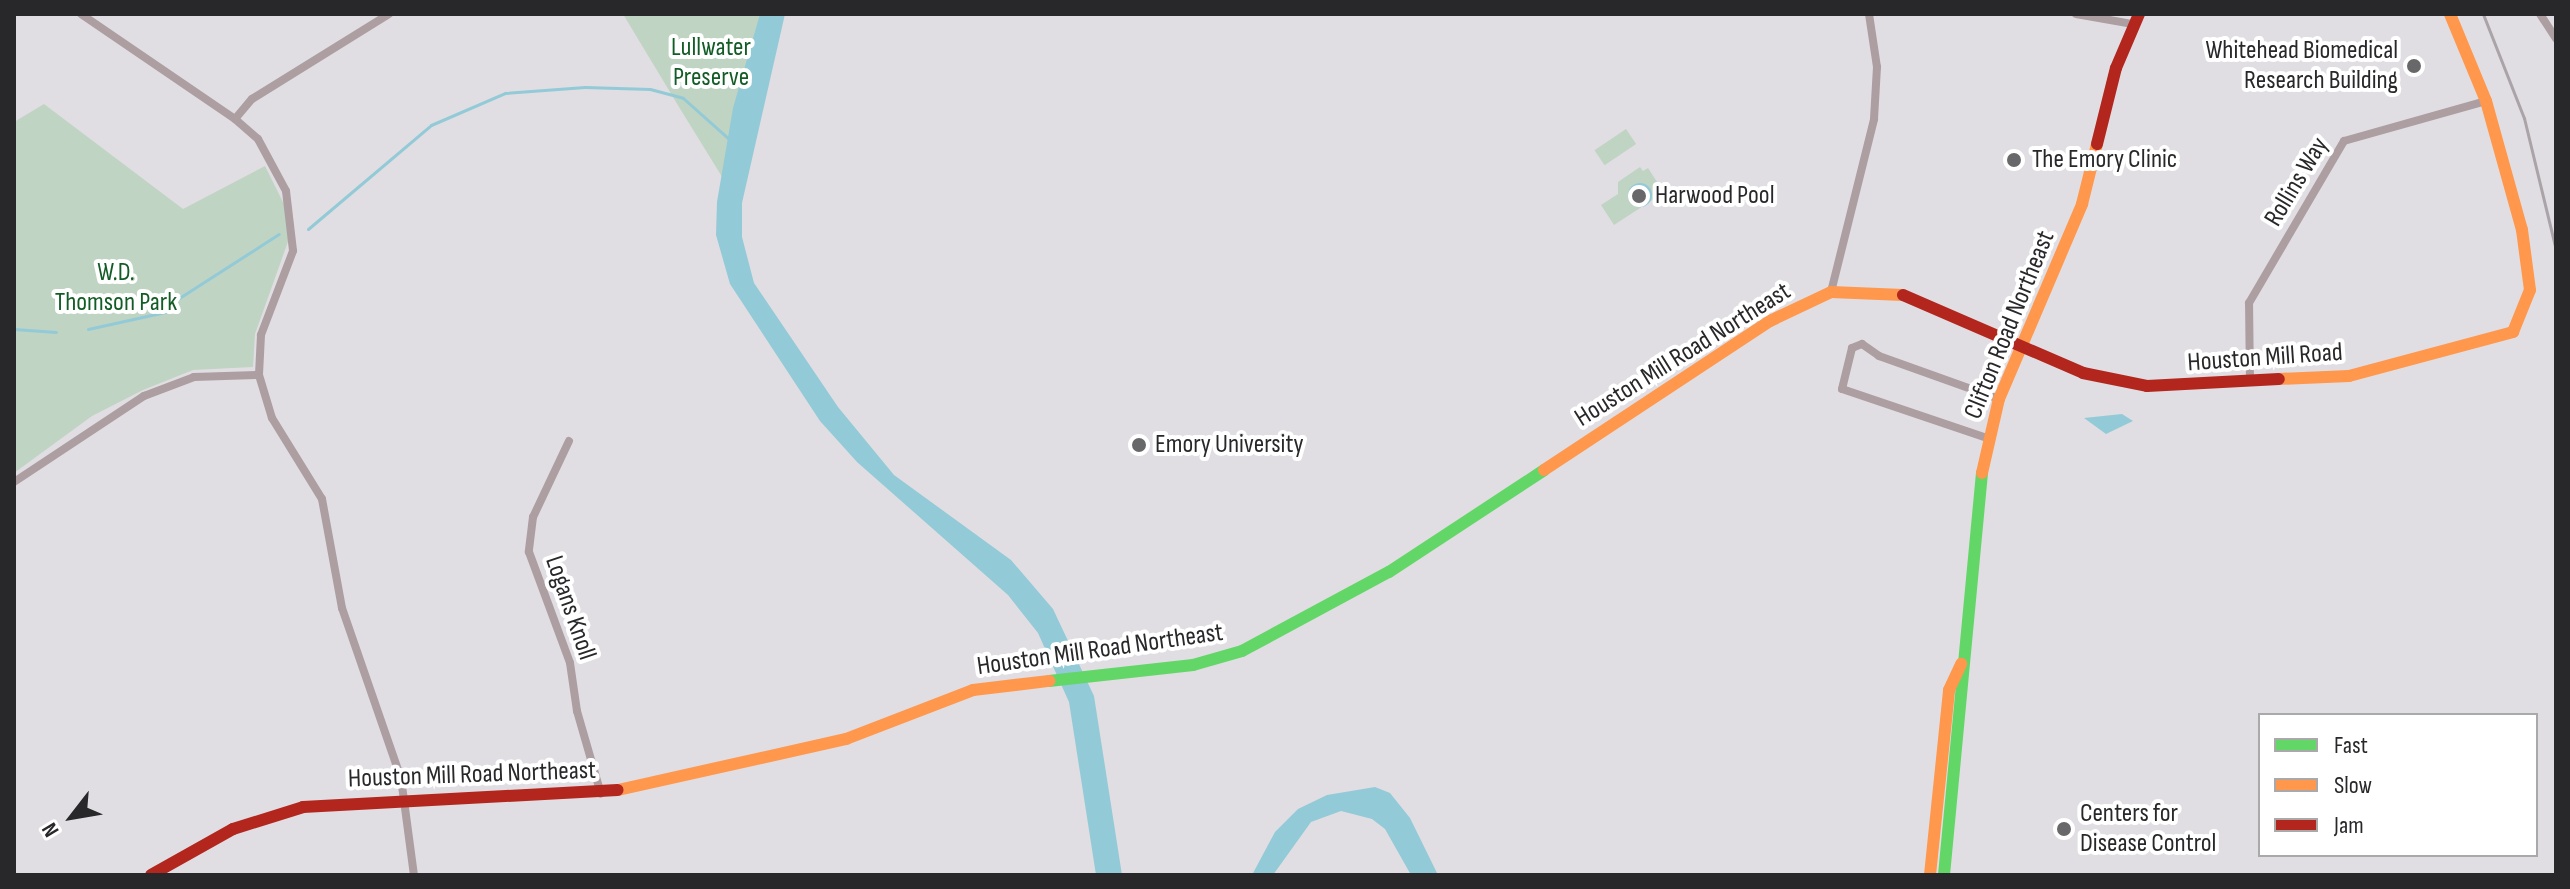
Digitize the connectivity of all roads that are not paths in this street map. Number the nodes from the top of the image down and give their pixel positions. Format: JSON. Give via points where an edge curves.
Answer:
{"nodes":[{"id":1,"x":81,"y":14,"type":"edge"},
{"id":2,"x":389,"y":14,"type":"edge"},
{"id":3,"x":1869,"y":14,"type":"edge"},
{"id":4,"x":2076,"y":14,"type":"edge"},
{"id":5,"x":2450,"y":14,"type":"edge"},
{"id":6,"x":2540,"y":14,"type":"edge"},
{"id":7,"x":2136,"y":19,"type":"edge"},
{"id":8,"x":2556,"y":39,"type":"edge"},
{"id":9,"x":2486,"y":101,"type":"junction"},
{"id":10,"x":235,"y":119,"type":"junction"},
{"id":11,"x":1831,"y":292,"type":"junction"},
{"id":12,"x":2023,"y":343,"type":"junction"},
{"id":13,"x":259,"y":375,"type":"junction"},
{"id":14,"x":2250,"y":382,"type":"junction"},
{"id":15,"x":1999,"y":399,"type":"junction"},
{"id":16,"x":1987,"y":438,"type":"junction"},
{"id":17,"x":569,"y":441,"type":"dead end"},
{"id":18,"x":14,"y":482,"type":"edge"},
{"id":19,"x":1963,"y":661,"type":"junction"},
{"id":20,"x":601,"y":794,"type":"junction"},
{"id":21,"x":405,"y":798,"type":"junction"},
{"id":22,"x":151,"y":875,"type":"edge"},
{"id":23,"x":414,"y":875,"type":"edge"},
{"id":24,"x":1930,"y":875,"type":"edge"},
{"id":25,"x":1944,"y":875,"type":"edge"}],
"edges":[{"from":1,"to":10,"type":"street"},
{"from":2,"to":10,"type":"street","via":[[252,99]]},
{"from":3,"to":11,"type":"street","via":[[1877,67],[1874,119]]},
{"from":4,"to":7,"type":"street"},
{"from":5,"to":9,"type":"street"},
{"from":6,"to":8,"type":"street"},
{"from":7,"to":12,"type":"street","name":"Clifton Road Northeast","via":[[2116,68],[2082,204]]},
{"from":9,"to":14,"type":"street","name":"Rollins Way","via":[[2344,141],[2249,303]]},
{"from":9,"to":14,"type":"street","name":"Houston Mill Road","via":[[2516,203],[2529,280],[2528,300],[2513,332],[2349,376]]},
{"from":10,"to":13,"type":"street","via":[[276,166],[294,231],[290,266],[261,335]]},
{"from":11,"to":12,"type":"street","name":"Houston Mill Road Northeast","via":[[1897,292]]},
{"from":11,"to":20,"type":"street","name":"Houston Mill Road Northeast","via":[[1770,321],[1402,564],[1290,629],[1213,660],[973,690],[846,739]]},
{"from":12,"to":14,"type":"street","name":"Houston Mill Road","via":[[2113,382],[2163,387]]},
{"from":12,"to":15,"type":"street","name":"Clifton Road Northeast"},
{"from":13,"to":18,"type":"street","via":[[194,377],[144,396]]},
{"from":13,"to":21,"type":"street","via":[[272,418],[322,499],[342,608],[394,751]]},
{"from":15,"to":16,"type":"street","name":"Clifton Road Northeast"},
{"from":15,"to":16,"type":"street","via":[[1879,356],[1862,344],[1852,348],[1842,389]]},
{"from":16,"to":19,"type":"street","name":"Clifton Road Northeast"},
{"from":17,"to":20,"type":"street","name":"Logans Knoll","via":[[533,517],[529,552],[570,663],[575,705]]},
{"from":19,"to":24,"type":"street","name":"Clifton Road Northeast","via":[[1949,690]]},
{"from":19,"to":25,"type":"street","name":"Clifton Road Northeast","via":[[1964,706]]},
{"from":20,"to":21,"type":"street","name":"Houston Mill Road Northeast"},
{"from":21,"to":22,"type":"street","name":"Houston Mill Road Northeast","via":[[327,803],[256,820],[184,853]]},
{"from":21,"to":23,"type":"street"}]}
